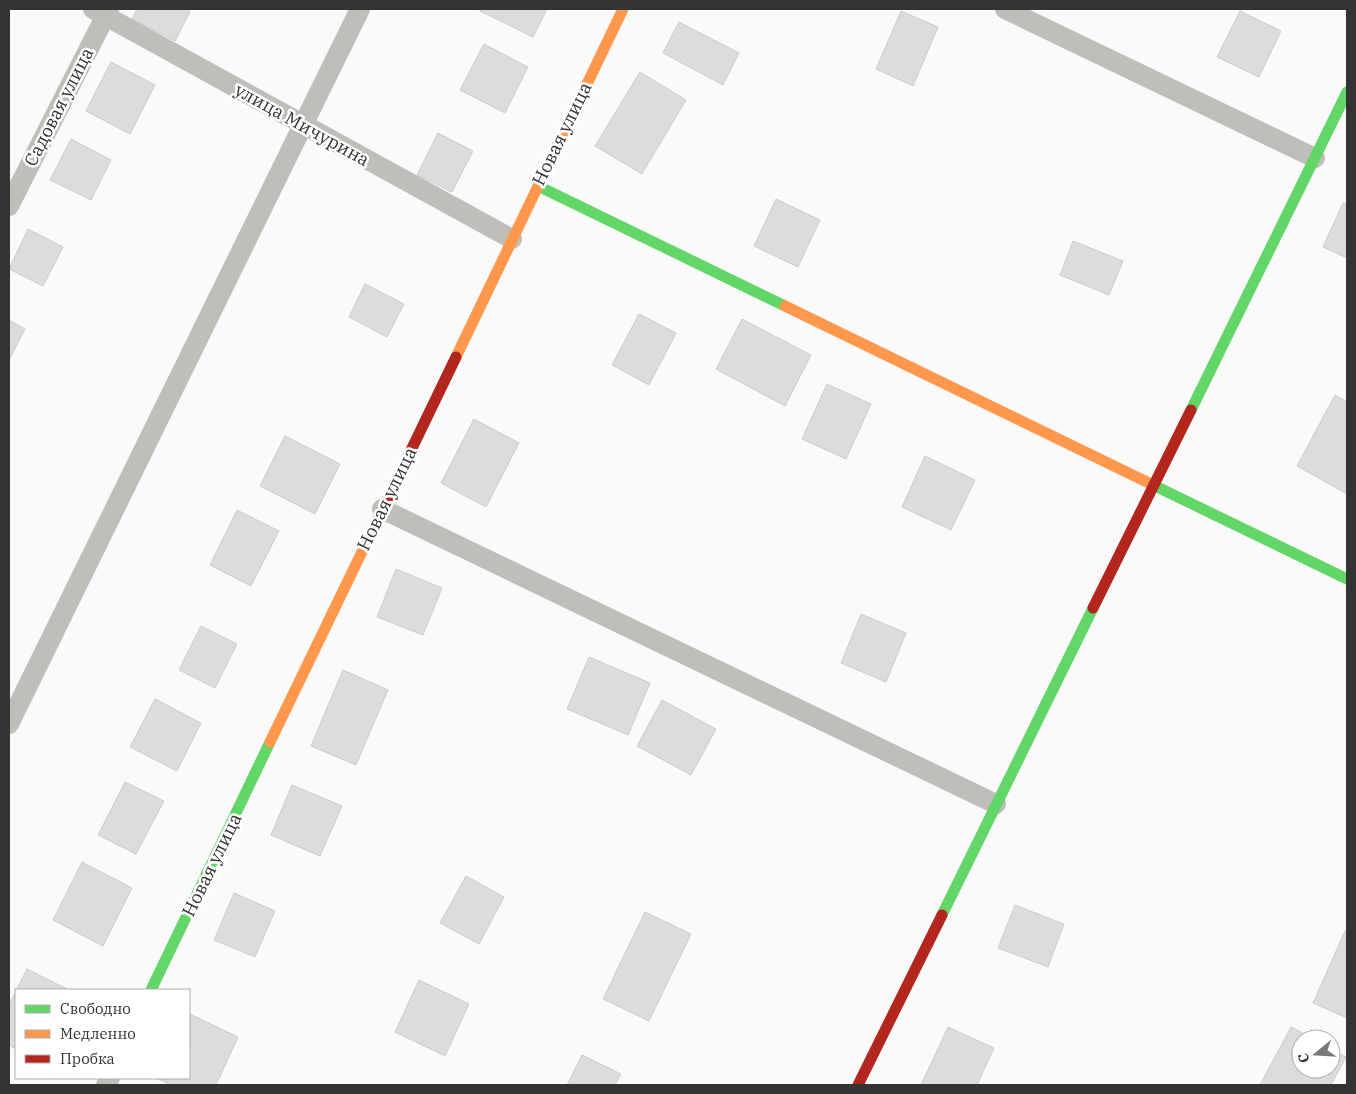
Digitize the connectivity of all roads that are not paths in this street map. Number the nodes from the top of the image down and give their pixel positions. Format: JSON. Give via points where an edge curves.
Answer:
{"nodes":[{"id":1,"x":360,"y":9,"type":"edge"},
{"id":2,"x":623,"y":9,"type":"edge"},
{"id":3,"x":1005,"y":9,"type":"edge"},
{"id":4,"x":102,"y":11,"type":"edge"},
{"id":5,"x":1347,"y":92,"type":"edge"},
{"id":6,"x":304,"y":126,"type":"junction"},
{"id":7,"x":1315,"y":158,"type":"junction"},
{"id":8,"x":538,"y":186,"type":"junction"},
{"id":9,"x":9,"y":206,"type":"edge"},
{"id":10,"x":512,"y":239,"type":"junction"},
{"id":11,"x":1154,"y":485,"type":"junction"},
{"id":12,"x":382,"y":509,"type":"junction"},
{"id":13,"x":1347,"y":579,"type":"edge"},
{"id":14,"x":9,"y":724,"type":"edge"},
{"id":15,"x":996,"y":804,"type":"junction"},
{"id":16,"x":152,"y":989,"type":"edge"},
{"id":17,"x":858,"y":1085,"type":"edge"}],
"edges":[{"from":1,"to":6,"type":"street"},
{"from":2,"to":8,"type":"street","name":"Новая улица"},
{"from":3,"to":7,"type":"street"},
{"from":4,"to":6,"type":"street","name":"улица Мичурина"},
{"from":4,"to":9,"type":"street","name":"Садовая улица"},
{"from":5,"to":7,"type":"street"},
{"from":6,"to":10,"type":"street","name":"улица Мичурина"},
{"from":6,"to":14,"type":"street"},
{"from":7,"to":11,"type":"street"},
{"from":8,"to":10,"type":"street","name":"Новая улица"},
{"from":8,"to":11,"type":"street"},
{"from":10,"to":12,"type":"street","name":"Новая улица"},
{"from":11,"to":13,"type":"street"},
{"from":11,"to":15,"type":"street"},
{"from":12,"to":15,"type":"street"},
{"from":12,"to":16,"type":"street","name":"Новая улица"},
{"from":15,"to":17,"type":"street"}]}
